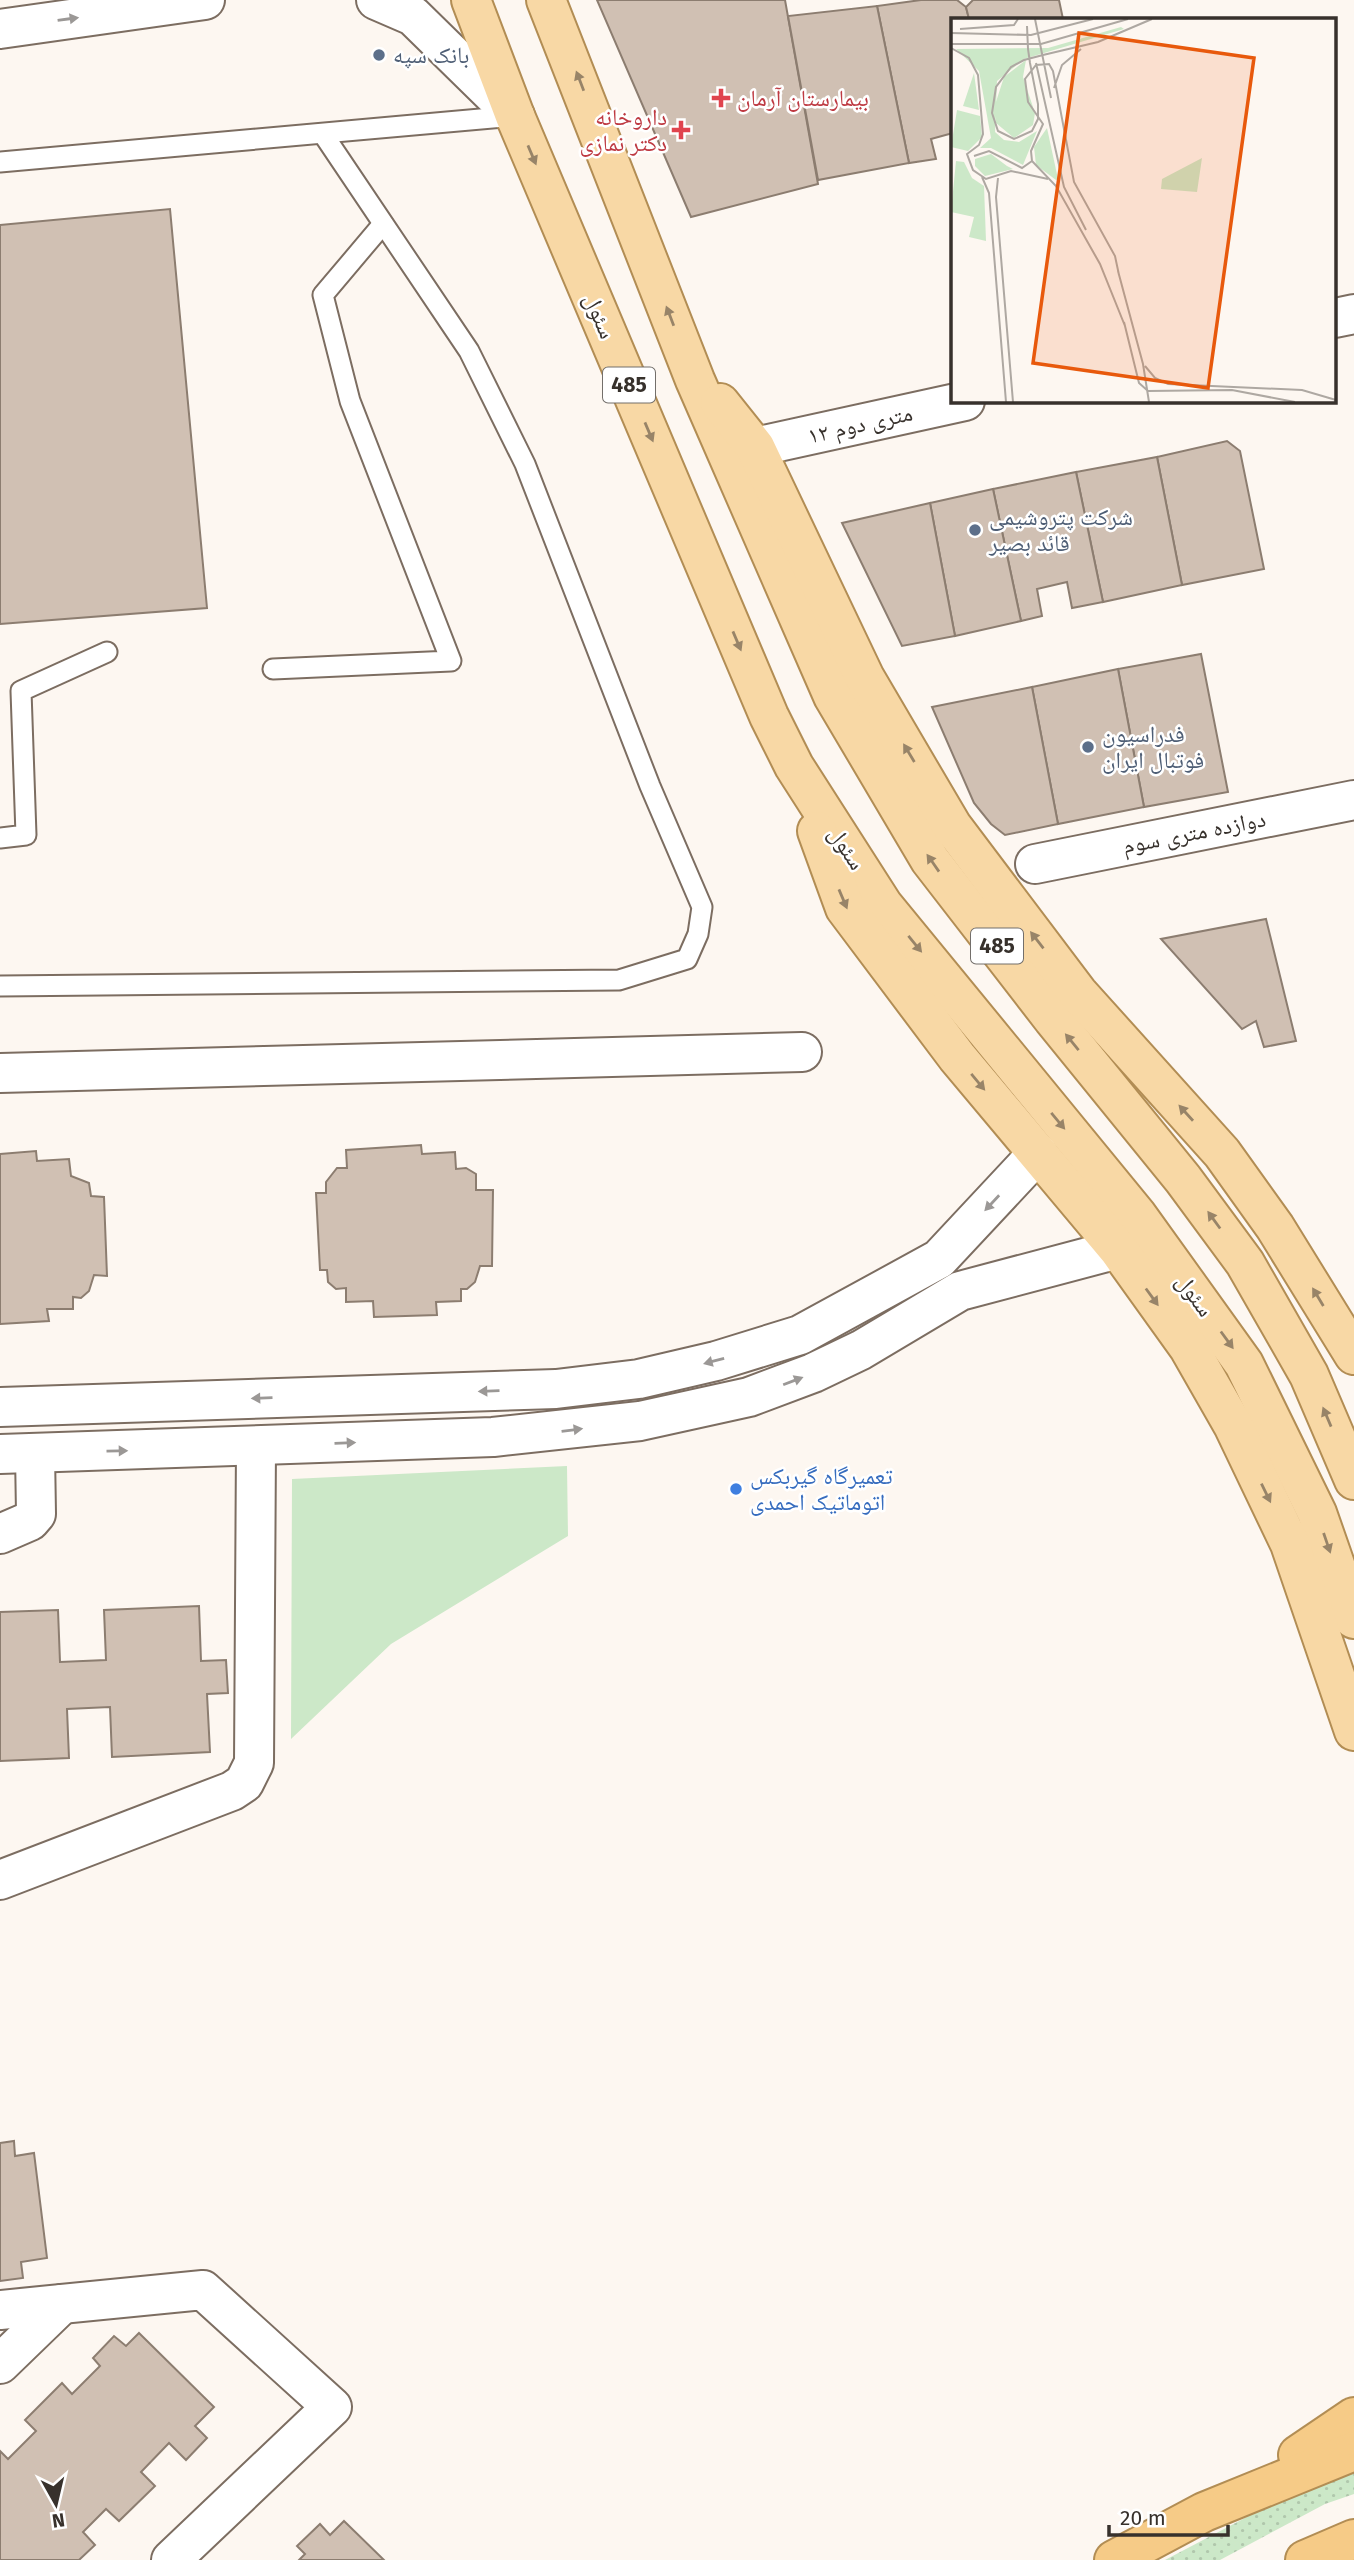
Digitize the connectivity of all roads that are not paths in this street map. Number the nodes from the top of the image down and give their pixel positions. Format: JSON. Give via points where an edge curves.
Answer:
{"nodes":[{"id":1,"x":205,"y":0,"type":"edge"},
{"id":2,"x":376,"y":0,"type":"edge"},
{"id":3,"x":471,"y":0,"type":"edge"},
{"id":4,"x":546,"y":0,"type":"edge"},
{"id":5,"x":0,"y":29,"type":"edge"},
{"id":6,"x":515,"y":116,"type":"junction"},
{"id":7,"x":323,"y":134,"type":"junction"},
{"id":8,"x":0,"y":162,"type":"edge"},
{"id":9,"x":383,"y":224,"type":"junction"},
{"id":10,"x":1354,"y":314,"type":"edge"},
{"id":11,"x":1336,"y":318,"type":"edge"},
{"id":12,"x":695,"y":380,"type":"junction"},
{"id":13,"x":960,"y":402,"type":"edge"},
{"id":14,"x":755,"y":447,"type":"junction"},
{"id":15,"x":107,"y":652,"type":"dead end"},
{"id":16,"x":273,"y":669,"type":"dead end"},
{"id":17,"x":794,"y":766,"type":"junction"},
{"id":18,"x":1354,"y":800,"type":"edge"},
{"id":19,"x":0,"y":838,"type":"edge"},
{"id":20,"x":1035,"y":864,"type":"dead end"},
{"id":21,"x":0,"y":986,"type":"edge"},
{"id":22,"x":802,"y":1052,"type":"dead end"},
{"id":23,"x":0,"y":1073,"type":"edge"},
{"id":24,"x":1038,"y":1153,"type":"junction"},
{"id":25,"x":1118,"y":1249,"type":"junction"},
{"id":26,"x":1354,"y":1355,"type":"edge"},
{"id":27,"x":58,"y":1404,"type":"junction"},
{"id":28,"x":0,"y":1407,"type":"edge"},
{"id":29,"x":256,"y":1447,"type":"junction"},
{"id":30,"x":31,"y":1453,"type":"edge"},
{"id":31,"x":1354,"y":1480,"type":"edge"},
{"id":32,"x":0,"y":1534,"type":"edge"},
{"id":33,"x":1354,"y":1619,"type":"edge"},
{"id":34,"x":1354,"y":1731,"type":"edge"},
{"id":35,"x":0,"y":1880,"type":"edge"},
{"id":36,"x":62,"y":2304,"type":"junction"},
{"id":37,"x":0,"y":2310,"type":"edge"},
{"id":38,"x":0,"y":2364,"type":"edge"},
{"id":39,"x":1354,"y":2417,"type":"edge"},
{"id":40,"x":1354,"y":2451,"type":"edge"},
{"id":41,"x":1204,"y":2512,"type":"junction"},
{"id":42,"x":1354,"y":2539,"type":"edge"},
{"id":43,"x":171,"y":2560,"type":"edge"},
{"id":44,"x":1114,"y":2560,"type":"edge"},
{"id":45,"x":1305,"y":2560,"type":"edge"}],
"edges":[{"from":5,"to":1,"type":"street","one_way":true},
{"from":2,"to":6,"type":"street","via":[[413,16]]},
{"from":3,"to":6,"type":"main road","name":"سئول","number":"485"},
{"from":12,"to":4,"type":"main road","number":"485","one_way":true},
{"from":6,"to":7,"type":"lane"},
{"from":6,"to":17,"type":"main road","name":"سئول","number":"485","one_way":true,"via":[[763,703]]},
{"from":7,"to":8,"type":"lane"},
{"from":7,"to":9,"type":"lane"},
{"from":9,"to":16,"type":"lane","via":[[323,295],[350,401],[451,661]]},
{"from":9,"to":21,"type":"lane","via":[[468,351],[526,464],[650,786],[702,907],[698,934],[687,959],[619,980]]},
{"from":10,"to":11,"type":"street"},
{"from":12,"to":14,"type":"main road","via":[[730,413]]},
{"from":31,"to":12,"type":"main road","number":"485","one_way":true,"via":[[1309,1375],[1245,1263],[930,860],[833,696]]},
{"from":13,"to":14,"type":"street","name":"۱۲ متری دوم"},
{"from":26,"to":14,"type":"main road","one_way":true,"via":[[1275,1227],[1222,1153],[1078,993],[952,826],[854,657]]},
{"from":15,"to":19,"type":"lane","via":[[21,691],[26,835]]},
{"from":17,"to":24,"type":"main road","one_way":true,"via":[[845,908],[957,1057]]},
{"from":17,"to":33,"type":"main road","name":"سئول","number":"485","one_way":true,"via":[[883,905],[1137,1215],[1244,1364],[1317,1513]]},
{"from":18,"to":20,"type":"street","name":"دوازده متری سوم"},
{"from":22,"to":23,"type":"street"},
{"from":24,"to":25,"type":"main road"},
{"from":24,"to":27,"type":"street","one_way":true,"via":[[939,1259],[800,1335],[716,1362],[639,1379],[556,1389]]},
{"from":29,"to":25,"type":"street","one_way":true,"via":[[547,1433],[702,1409],[813,1373],[960,1292]]},
{"from":25,"to":34,"type":"main road","one_way":true,"via":[[1189,1348],[1233,1425],[1290,1544]]},
{"from":27,"to":28,"type":"street"},
{"from":27,"to":30,"type":"street"},
{"from":30,"to":29,"type":"street","one_way":true},
{"from":29,"to":35,"type":"street","via":[[254,1763],[244,1783]]},
{"from":30,"to":32,"type":"street","via":[[36,1514]]},
{"from":36,"to":37,"type":"street"},
{"from":36,"to":38,"type":"street"},
{"from":36,"to":43,"type":"street","via":[[203,2290],[332,2407]]},
{"from":39,"to":41,"type":"highway"},
{"from":40,"to":41,"type":"highway"},
{"from":41,"to":44,"type":"highway"},
{"from":42,"to":45,"type":"highway"}]}
